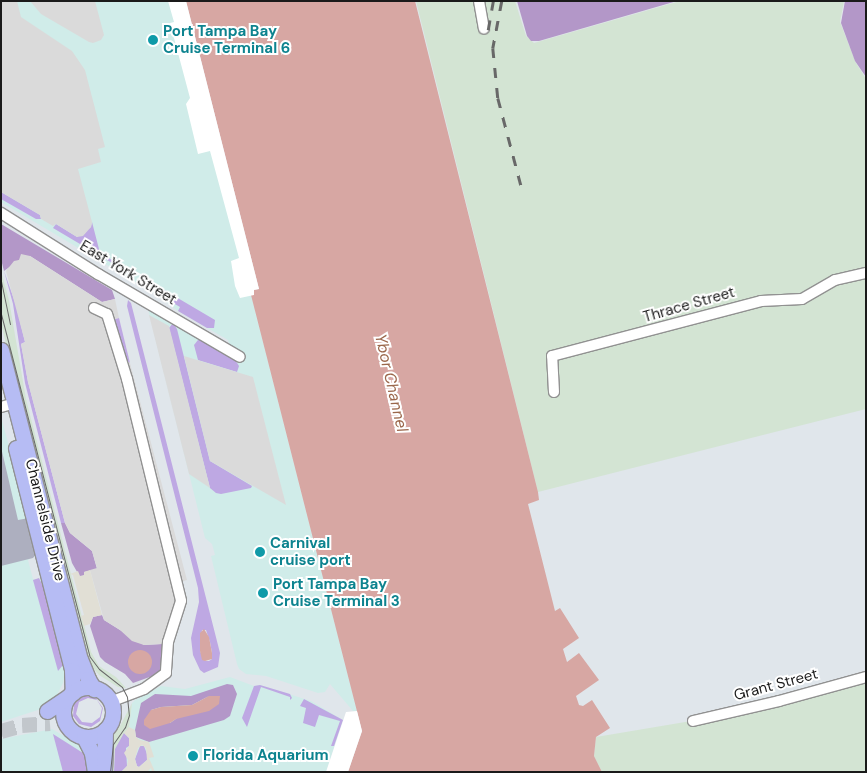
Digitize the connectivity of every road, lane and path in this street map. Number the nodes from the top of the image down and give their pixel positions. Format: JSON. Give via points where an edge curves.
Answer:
{"nodes":[{"id":1,"x":479,"y":1,"type":"edge"},
{"id":2,"x":484,"y":29,"type":"dead end"},
{"id":3,"x":1,"y":213,"type":"edge"},
{"id":4,"x":866,"y":273,"type":"edge"},
{"id":5,"x":94,"y":308,"type":"dead end"},
{"id":6,"x":1,"y":350,"type":"edge"},
{"id":7,"x":240,"y":357,"type":"dead end"},
{"id":8,"x":1,"y":388,"type":"edge"},
{"id":9,"x":554,"y":392,"type":"dead end"},
{"id":10,"x":7,"y":405,"type":"edge"},
{"id":11,"x":866,"y":677,"type":"edge"},
{"id":12,"x":94,"y":689,"type":"junction"},
{"id":13,"x":71,"y":695,"type":"junction"},
{"id":14,"x":110,"y":702,"type":"junction"},
{"id":15,"x":693,"y":721,"type":"dead end"},
{"id":16,"x":67,"y":726,"type":"junction"},
{"id":17,"x":105,"y":730,"type":"junction"},
{"id":18,"x":84,"y":737,"type":"junction"},
{"id":19,"x":95,"y":772,"type":"edge"},
{"id":20,"x":104,"y":772,"type":"edge"}],
"edges":[{"from":1,"to":2,"type":"street"},
{"from":3,"to":7,"type":"street","name":"East York Street"},
{"from":4,"to":9,"type":"street","name":"Thrace Street","via":[[836,280],[802,299],[761,301],[552,356]]},
{"from":5,"to":14,"type":"street","via":[[107,314],[127,379],[181,601],[168,642],[166,673],[144,689]]},
{"from":6,"to":10,"type":"main road","name":"Channelside Drive"},
{"from":8,"to":10,"type":"main road","name":"Channelside Drive"},
{"from":10,"to":12,"type":"main road","name":"Channelside Drive","via":[[83,668]]},
{"from":10,"to":13,"type":"main road","name":"Channelside Drive","via":[[72,670]]},
{"from":11,"to":15,"type":"street","name":"Grant Street"},
{"from":12,"to":13,"type":"main road","via":[[87,688]]},
{"from":12,"to":14,"type":"main road"},
{"from":13,"to":16,"type":"main road","via":[[63,711]]},
{"from":13,"to":16,"type":"main road","via":[[48,717]]},
{"from":14,"to":17,"type":"main road","via":[[111,720]]},
{"from":16,"to":18,"type":"main road"},
{"from":17,"to":18,"type":"main road","via":[[99,735]]},
{"from":17,"to":20,"type":"main road"},
{"from":18,"to":19,"type":"main road","via":[[92,753]]}]}
